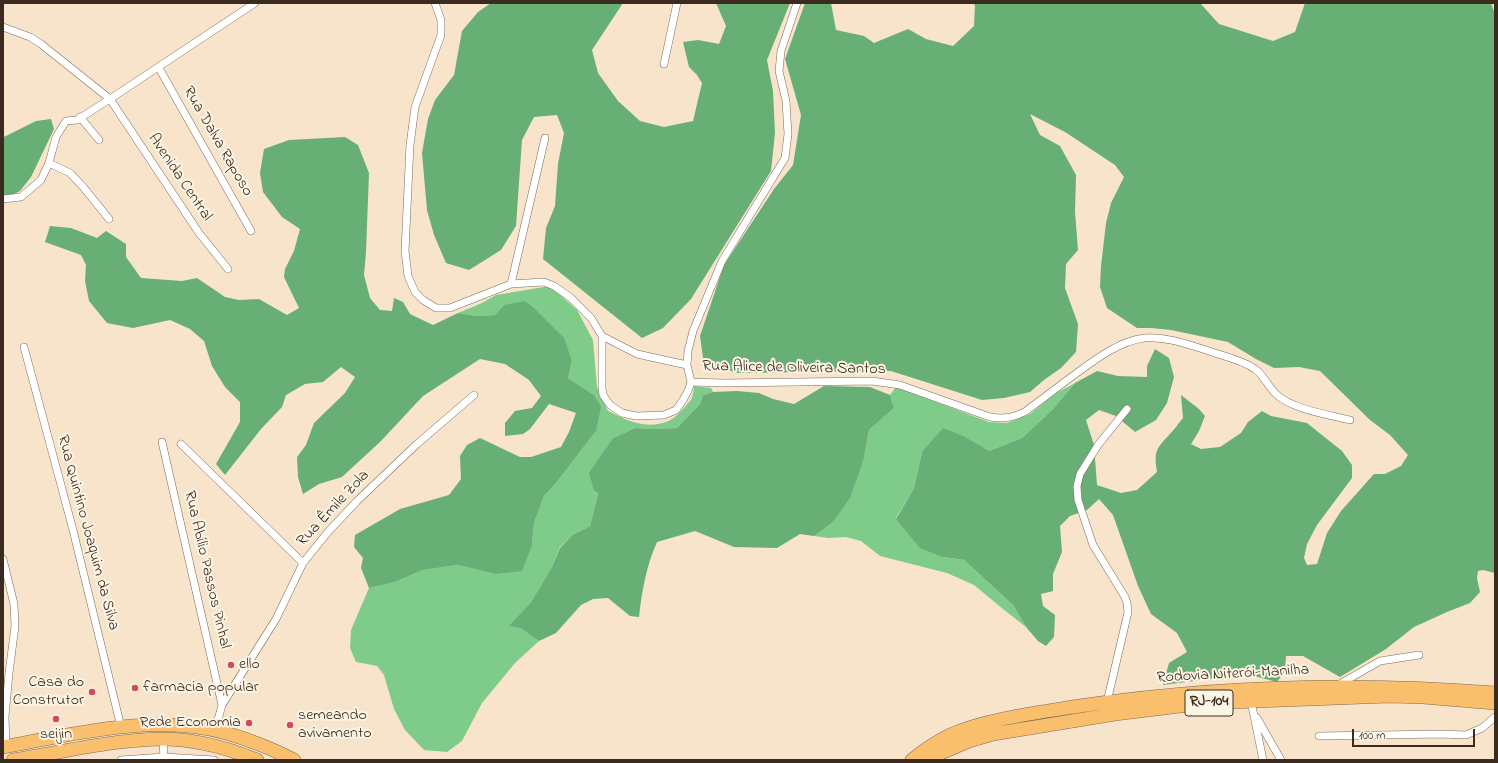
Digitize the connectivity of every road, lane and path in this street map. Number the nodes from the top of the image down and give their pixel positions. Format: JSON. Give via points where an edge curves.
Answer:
{"nodes":[{"id":1,"x":255,"y":3,"type":"edge"},
{"id":2,"x":435,"y":3,"type":"edge"},
{"id":3,"x":677,"y":3,"type":"edge"},
{"id":4,"x":797,"y":3,"type":"edge"},
{"id":5,"x":3,"y":27,"type":"edge"},
{"id":6,"x":664,"y":64,"type":"dead end"},
{"id":7,"x":159,"y":68,"type":"junction"},
{"id":8,"x":110,"y":99,"type":"junction"},
{"id":9,"x":80,"y":117,"type":"junction"},
{"id":10,"x":545,"y":138,"type":"dead end"},
{"id":11,"x":99,"y":140,"type":"dead end"},
{"id":12,"x":49,"y":162,"type":"junction"},
{"id":13,"x":3,"y":199,"type":"edge"},
{"id":14,"x":109,"y":218,"type":"dead end"},
{"id":15,"x":251,"y":231,"type":"dead end"},
{"id":16,"x":228,"y":269,"type":"dead end"},
{"id":17,"x":511,"y":284,"type":"junction"},
{"id":18,"x":602,"y":336,"type":"junction"},
{"id":19,"x":24,"y":347,"type":"dead end"},
{"id":20,"x":687,"y":365,"type":"junction"},
{"id":21,"x":690,"y":382,"type":"junction"},
{"id":22,"x":474,"y":395,"type":"dead end"},
{"id":23,"x":1127,"y":409,"type":"dead end"},
{"id":24,"x":1350,"y":420,"type":"dead end"},
{"id":25,"x":162,"y":442,"type":"dead end"},
{"id":26,"x":181,"y":444,"type":"dead end"},
{"id":27,"x":3,"y":558,"type":"edge"},
{"id":28,"x":303,"y":563,"type":"junction"},
{"id":29,"x":1419,"y":655,"type":"dead end"},
{"id":30,"x":6,"y":671,"type":"edge"},
{"id":31,"x":1334,"y":687,"type":"junction"},
{"id":32,"x":1495,"y":693,"type":"edge"},
{"id":33,"x":1108,"y":702,"type":"junction"},
{"id":34,"x":1495,"y":703,"type":"edge"},
{"id":35,"x":222,"y":705,"type":"junction"},
{"id":36,"x":1252,"y":706,"type":"junction"},
{"id":37,"x":4,"y":716,"type":"edge"},
{"id":38,"x":1495,"y":717,"type":"edge"},
{"id":39,"x":121,"y":727,"type":"junction"},
{"id":40,"x":215,"y":731,"type":"junction"},
{"id":41,"x":1319,"y":736,"type":"dead end"},
{"id":42,"x":163,"y":739,"type":"junction"},
{"id":43,"x":4,"y":746,"type":"edge"},
{"id":44,"x":57,"y":756,"type":"edge"},
{"id":45,"x":242,"y":757,"type":"edge"},
{"id":46,"x":164,"y":758,"type":"edge"},
{"id":47,"x":13,"y":760,"type":"edge"},
{"id":48,"x":121,"y":760,"type":"edge"},
{"id":49,"x":214,"y":760,"type":"edge"},
{"id":50,"x":257,"y":760,"type":"edge"},
{"id":51,"x":294,"y":760,"type":"edge"},
{"id":52,"x":912,"y":760,"type":"edge"},
{"id":53,"x":930,"y":760,"type":"edge"},
{"id":54,"x":1262,"y":760,"type":"edge"},
{"id":55,"x":1281,"y":760,"type":"edge"}],
"edges":[{"from":1,"to":7,"type":"street"},
{"from":2,"to":17,"type":"street","via":[[441,20],[441,35],[415,107],[410,145],[405,252],[408,276],[415,292],[422,300],[436,308],[450,308]]},
{"from":3,"to":6,"type":"street"},
{"from":4,"to":20,"type":"street","via":[[781,51],[780,71],[786,101],[788,134],[785,158],[722,261],[693,331]]},
{"from":5,"to":8,"type":"street","name":"Avenida Central","via":[[41,44]]},
{"from":7,"to":8,"type":"street"},
{"from":7,"to":15,"type":"street","name":"Rua Dalva Raposo"},
{"from":8,"to":9,"type":"street"},
{"from":8,"to":16,"type":"street","name":"Avenida Central","via":[[199,233]]},
{"from":9,"to":11,"type":"street"},
{"from":9,"to":12,"type":"street","via":[[77,120],[66,121],[56,137]]},
{"from":10,"to":17,"type":"street"},
{"from":12,"to":13,"type":"street","via":[[41,180],[21,197]]},
{"from":12,"to":14,"type":"street","via":[[70,173]]},
{"from":17,"to":18,"type":"street","via":[[544,282],[554,286],[570,297],[591,318]]},
{"from":18,"to":20,"type":"street","name":"Rua Alice de Oliveira Santos","via":[[637,354]]},
{"from":18,"to":21,"type":"street","via":[[603,395],[610,405],[622,413],[636,416],[664,415],[676,410],[684,400]]},
{"from":19,"to":39,"type":"street","name":"Rua Quintino Joaquim da Silva","via":[[73,530]]},
{"from":20,"to":21,"type":"street"},
{"from":21,"to":24,"type":"street","name":"Rua Alice de Oliveira Santos","via":[[872,380],[900,385],[1003,419],[1015,417],[1026,411],[1099,357],[1124,344],[1144,338],[1164,339],[1244,363],[1256,369],[1276,395],[1286,401]]},
{"from":22,"to":28,"type":"street","name":"Rua Êmile Zola","via":[[357,501]]},
{"from":23,"to":33,"type":"street","via":[[1098,445],[1080,474],[1077,486],[1078,500],[1093,545],[1127,603],[1126,619]]},
{"from":25,"to":35,"type":"street","name":"Rua Abílio Passos Pinhal"},
{"from":26,"to":28,"type":"street","name":"Rua Abílio Passos Pinhal"},
{"from":27,"to":30,"type":"street","via":[[14,604],[15,626]]},
{"from":28,"to":35,"type":"street","name":"Rua Êmile Zola","via":[[276,619]]},
{"from":29,"to":31,"type":"street","via":[[1380,661]]},
{"from":30,"to":37,"type":"street"},
{"from":31,"to":32,"type":"highway","name":"Rodovia Niterói-Manilha","number":"RJ-104"},
{"from":31,"to":33,"type":"highway","name":"Rodovia Niterói-Manilha","number":"RJ-104","via":[[1244,689]]},
{"from":33,"to":52,"type":"highway","name":"Rodovia Niterói-Manilha","number":"RJ-104","via":[[976,726],[951,735]]},
{"from":34,"to":36,"type":"highway","name":"Rodovia Niterói-Manilha","number":"RJ-104","via":[[1389,696]]},
{"from":35,"to":40,"type":"street","name":"Rua Êmile Zola"},
{"from":36,"to":53,"type":"highway","name":"Rodovia Niterói-Manilha","number":"RJ-104","via":[[1204,703],[993,734],[969,741]]},
{"from":36,"to":54,"type":"street"},
{"from":36,"to":55,"type":"street"},
{"from":37,"to":43,"type":"street"},
{"from":38,"to":41,"type":"street","via":[[1482,728],[1466,735]]},
{"from":39,"to":40,"type":"highway","via":[[150,725]]},
{"from":39,"to":43,"type":"highway"},
{"from":40,"to":51,"type":"highway","via":[[274,750]]},
{"from":42,"to":44,"type":"highway","via":[[99,745]]},
{"from":42,"to":45,"type":"highway","via":[[205,744]]},
{"from":42,"to":46,"type":"street"},
{"from":44,"to":47,"type":"highway"},
{"from":45,"to":50,"type":"highway"},
{"from":46,"to":48,"type":"street"},
{"from":46,"to":49,"type":"street"}]}
